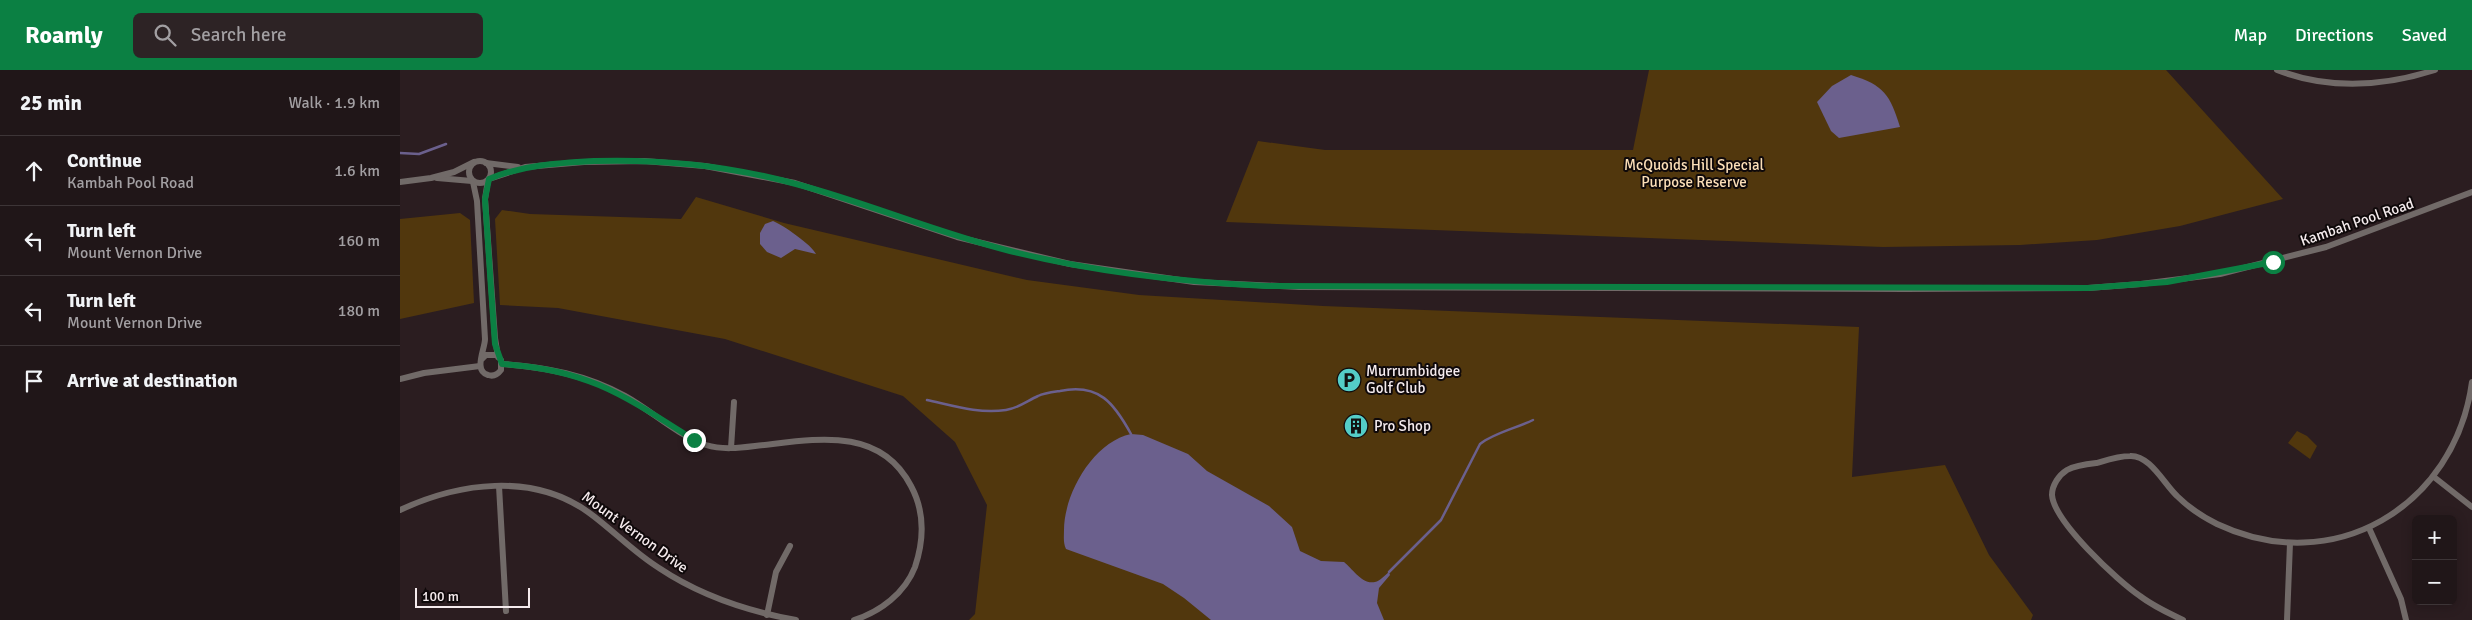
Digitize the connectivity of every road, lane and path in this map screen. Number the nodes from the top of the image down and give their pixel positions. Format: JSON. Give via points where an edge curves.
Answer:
{"nodes":[{"id":1,"x":2277,"y":70,"type":"edge"},
{"id":2,"x":2435,"y":70,"type":"edge"},
{"id":3,"x":474,"y":162,"type":"junction"},
{"id":4,"x":485,"y":162,"type":"junction"},
{"id":5,"x":524,"y":167,"type":"junction"},
{"id":6,"x":431,"y":178,"type":"junction"},
{"id":7,"x":489,"y":180,"type":"junction"},
{"id":8,"x":472,"y":181,"type":"junction"},
{"id":9,"x":400,"y":182,"type":"edge"},
{"id":10,"x":2472,"y":192,"type":"edge"},
{"id":11,"x":498,"y":357,"type":"junction"},
{"id":12,"x":481,"y":363,"type":"junction"},
{"id":13,"x":502,"y":364,"type":"junction"},
{"id":14,"x":400,"y":379,"type":"edge"},
{"id":15,"x":2472,"y":382,"type":"edge"},
{"id":16,"x":734,"y":402,"type":"dead end"},
{"id":17,"x":731,"y":448,"type":"junction"},
{"id":18,"x":2434,"y":477,"type":"junction"},
{"id":19,"x":498,"y":486,"type":"junction"},
{"id":20,"x":2472,"y":507,"type":"edge"},
{"id":21,"x":400,"y":510,"type":"edge"},
{"id":22,"x":2369,"y":528,"type":"junction"},
{"id":23,"x":2290,"y":543,"type":"junction"},
{"id":24,"x":790,"y":546,"type":"dead end"},
{"id":25,"x":506,"y":611,"type":"dead end"},
{"id":26,"x":767,"y":615,"type":"junction"},
{"id":27,"x":796,"y":620,"type":"edge"},
{"id":28,"x":854,"y":620,"type":"edge"},
{"id":29,"x":2183,"y":620,"type":"edge"},
{"id":30,"x":2287,"y":620,"type":"edge"},
{"id":31,"x":2406,"y":620,"type":"edge"}],
"edges":[{"from":1,"to":2,"type":"street","via":[[2321,82],[2369,84],[2397,81]]},
{"from":3,"to":4,"type":"street"},
{"from":3,"to":6,"type":"street"},
{"from":3,"to":8,"type":"street","via":[[468,170]]},
{"from":4,"to":5,"type":"street","name":"Kambah Pool Road"},
{"from":4,"to":7,"type":"street","via":[[491,172]]},
{"from":5,"to":7,"type":"street","name":"Kambah Pool Road"},
{"from":5,"to":10,"type":"street","name":"Kambah Pool Road","via":[[627,161],[724,169],[802,185],[957,236],[1042,258],[1159,278],[1266,286],[1906,289],[2088,288],[2141,284],[2220,274],[2326,248]]},
{"from":6,"to":8,"type":"street"},
{"from":6,"to":9,"type":"street"},
{"from":7,"to":8,"type":"street","via":[[479,184]]},
{"from":7,"to":11,"type":"street","via":[[485,199]]},
{"from":8,"to":12,"type":"street","via":[[485,339]]},
{"from":11,"to":12,"type":"street","via":[[490,354]]},
{"from":11,"to":13,"type":"street"},
{"from":12,"to":13,"type":"street","via":[[484,373],[494,376],[500,372]]},
{"from":12,"to":14,"type":"street"},
{"from":13,"to":17,"type":"street","via":[[546,368],[588,379],[626,396],[694,440],[708,446]]},
{"from":15,"to":18,"type":"street","via":[[2463,425]]},
{"from":16,"to":17,"type":"street"},
{"from":17,"to":28,"type":"street","via":[[820,439],[845,440],[878,452],[904,475],[917,500],[921,519],[920,553],[910,576],[896,595],[881,608]]},
{"from":18,"to":20,"type":"street"},
{"from":18,"to":22,"type":"street","via":[[2407,504]]},
{"from":19,"to":21,"type":"street","name":"Mount Vernon Drive","via":[[452,492]]},
{"from":19,"to":25,"type":"street"},
{"from":19,"to":26,"type":"street","name":"Mount Vernon Drive","via":[[541,490],[566,499],[588,512],[658,568],[687,585]]},
{"from":22,"to":23,"type":"street","via":[[2326,541]]},
{"from":22,"to":31,"type":"street","via":[[2401,599]]},
{"from":23,"to":29,"type":"street","via":[[2240,534],[2206,518],[2176,495],[2142,458],[2129,456],[2066,470],[2054,486],[2053,497],[2074,533],[2116,578],[2140,597]]},
{"from":23,"to":30,"type":"street"},
{"from":24,"to":26,"type":"street","via":[[776,572]]},
{"from":26,"to":27,"type":"street","name":"Mount Vernon Drive"}]}
